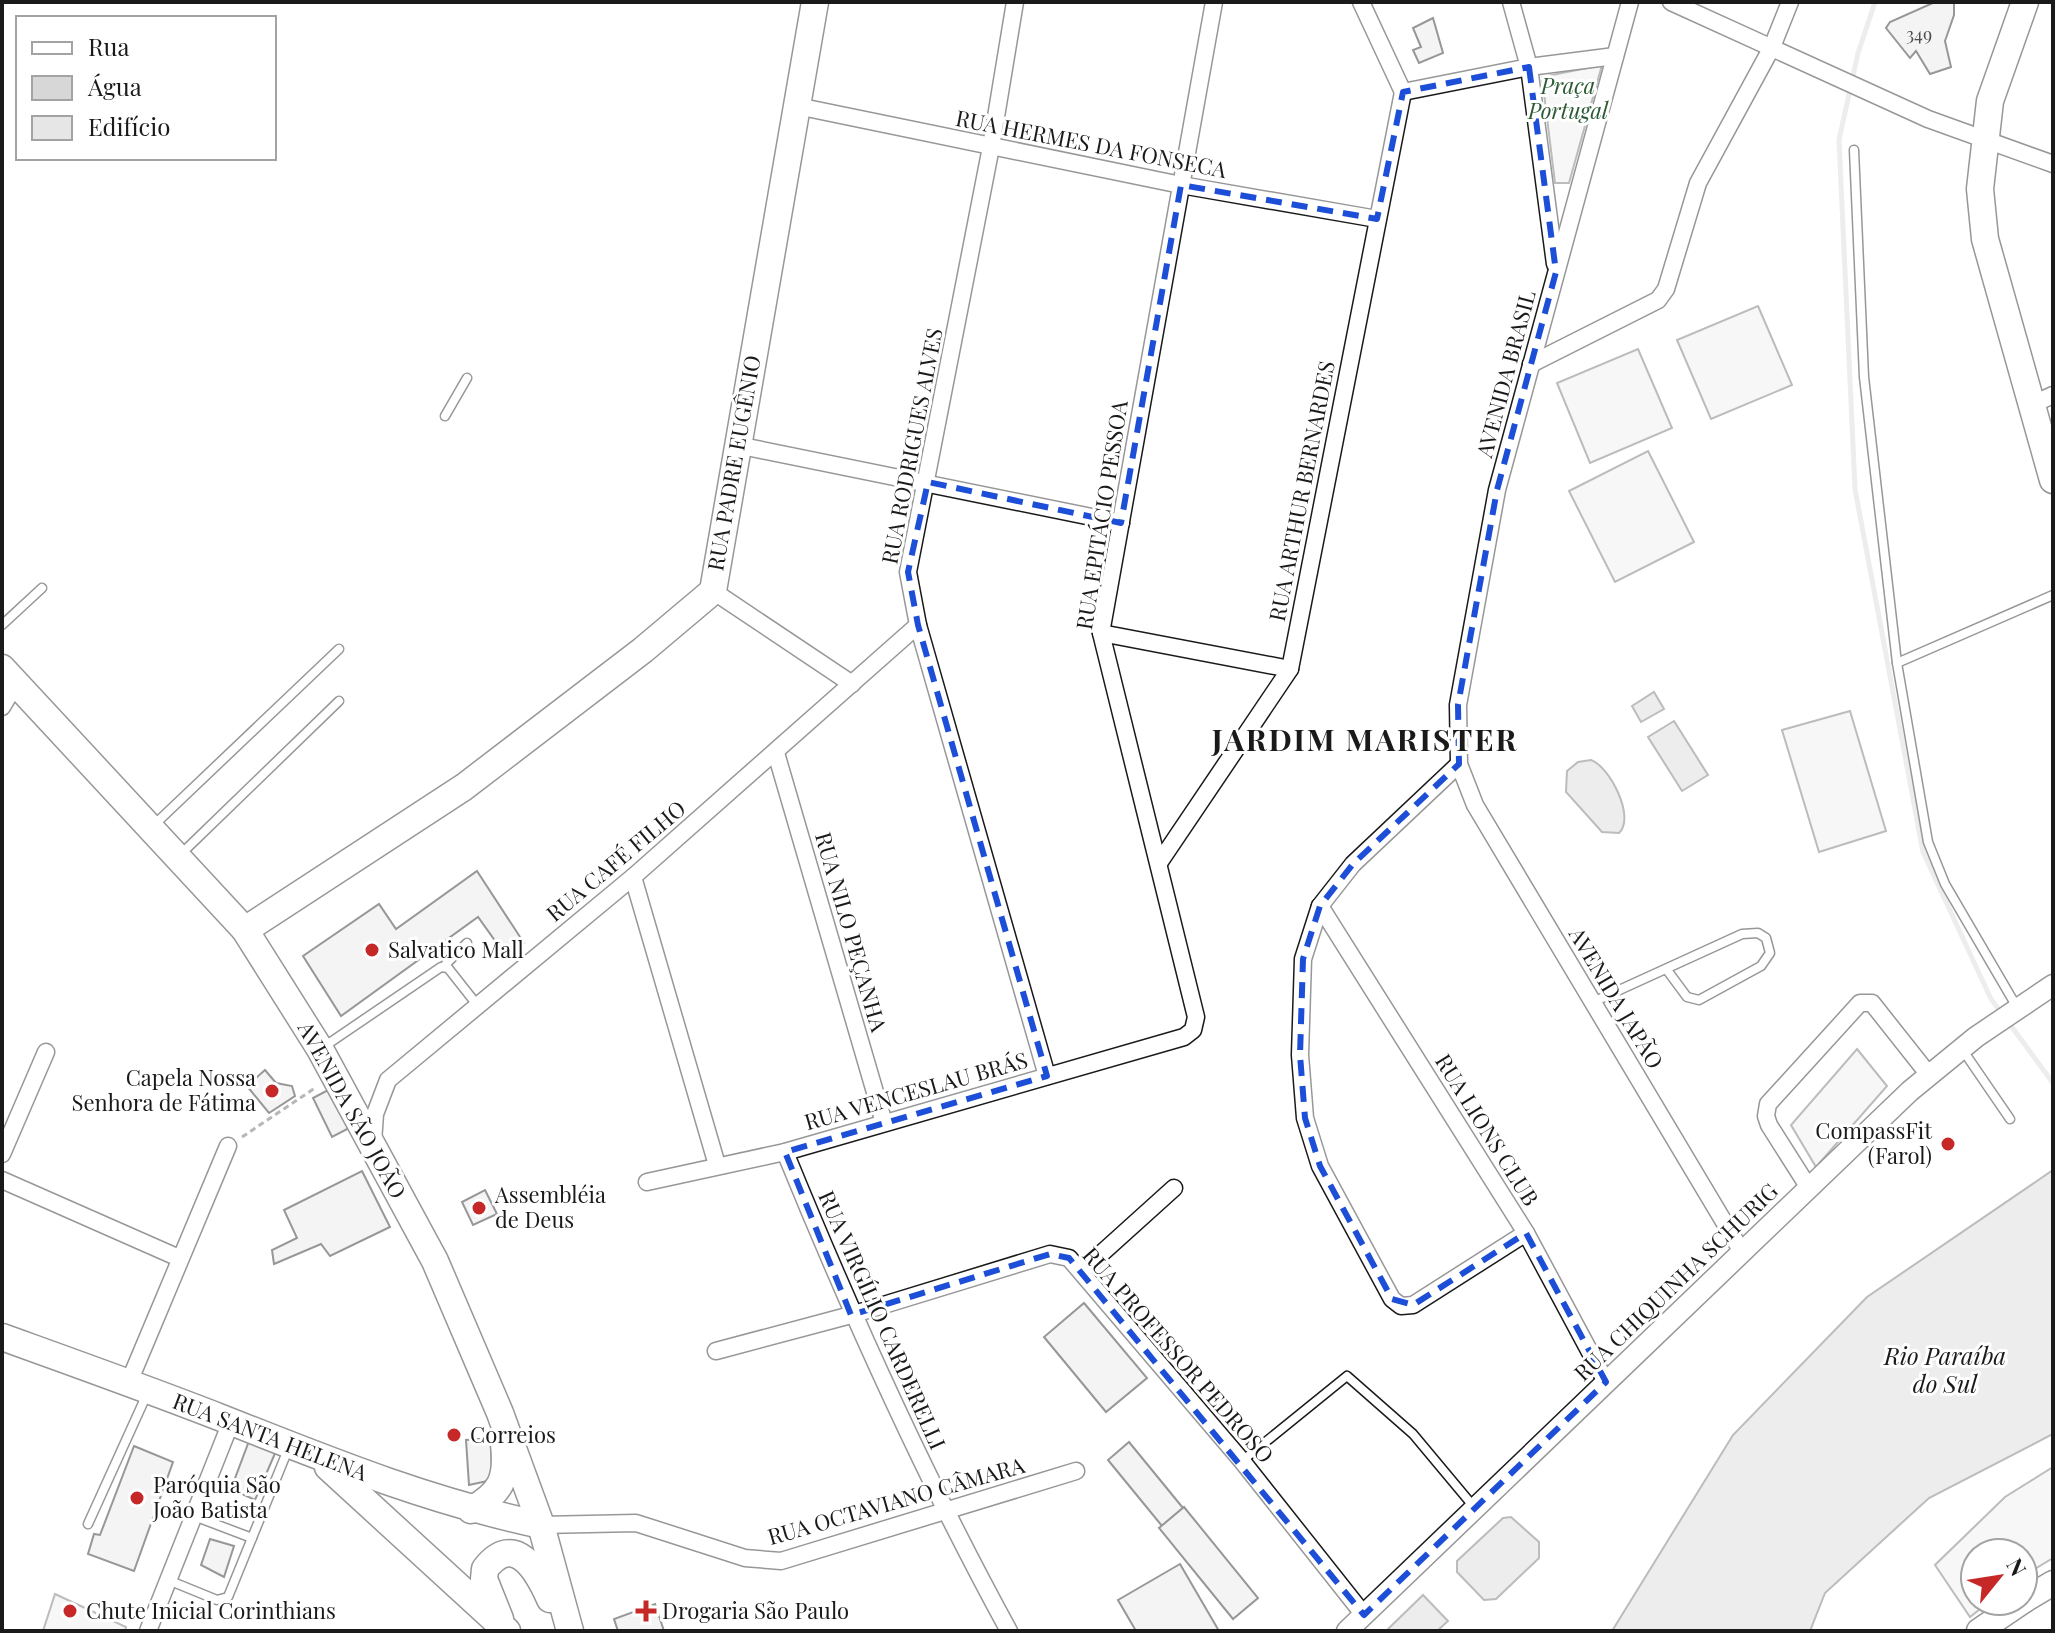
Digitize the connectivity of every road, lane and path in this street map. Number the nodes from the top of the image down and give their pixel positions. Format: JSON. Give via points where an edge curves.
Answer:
{"nodes":[{"id":1,"x":815,"y":2,"type":"edge"},
{"id":2,"x":1015,"y":2,"type":"edge"},
{"id":3,"x":1214,"y":2,"type":"edge"},
{"id":4,"x":1361,"y":2,"type":"edge"},
{"id":5,"x":1511,"y":2,"type":"edge"},
{"id":6,"x":1630,"y":2,"type":"edge"},
{"id":7,"x":1671,"y":2,"type":"edge"},
{"id":8,"x":1790,"y":2,"type":"edge"},
{"id":9,"x":2025,"y":2,"type":"edge"},
{"id":10,"x":1772,"y":47,"type":"junction"},
{"id":11,"x":1615,"y":56,"type":"junction"},
{"id":12,"x":1529,"y":67,"type":"junction"},
{"id":13,"x":1403,"y":92,"type":"junction"},
{"id":14,"x":797,"y":106,"type":"junction"},
{"id":15,"x":1984,"y":138,"type":"junction"},
{"id":16,"x":991,"y":147,"type":"junction"},
{"id":17,"x":1854,"y":150,"type":"dead end"},
{"id":18,"x":2053,"y":164,"type":"edge"},
{"id":19,"x":1181,"y":185,"type":"junction"},
{"id":20,"x":1377,"y":219,"type":"junction"},
{"id":21,"x":1556,"y":272,"type":"junction"},
{"id":22,"x":1531,"y":364,"type":"junction"},
{"id":23,"x":467,"y":378,"type":"dead end"},
{"id":24,"x":2042,"y":400,"type":"edge"},
{"id":25,"x":445,"y":416,"type":"dead end"},
{"id":26,"x":737,"y":445,"type":"junction"},
{"id":27,"x":2053,"y":480,"type":"edge"},
{"id":28,"x":928,"y":482,"type":"junction"},
{"id":29,"x":1121,"y":523,"type":"junction"},
{"id":30,"x":42,"y":588,"type":"dead end"},
{"id":31,"x":713,"y":591,"type":"junction"},
{"id":32,"x":2053,"y":595,"type":"edge"},
{"id":33,"x":2,"y":625,"type":"edge"},
{"id":34,"x":918,"y":625,"type":"junction"},
{"id":35,"x":1101,"y":633,"type":"junction"},
{"id":36,"x":339,"y":649,"type":"dead end"},
{"id":37,"x":1897,"y":663,"type":"junction"},
{"id":38,"x":1290,"y":669,"type":"junction"},
{"id":39,"x":9,"y":676,"type":"edge"},
{"id":40,"x":852,"y":684,"type":"junction"},
{"id":41,"x":339,"y":701,"type":"dead end"},
{"id":42,"x":2,"y":707,"type":"edge"},
{"id":43,"x":776,"y":753,"type":"junction"},
{"id":44,"x":1459,"y":764,"type":"junction"},
{"id":45,"x":151,"y":828,"type":"junction"},
{"id":46,"x":177,"y":857,"type":"junction"},
{"id":47,"x":1159,"y":863,"type":"junction"},
{"id":48,"x":633,"y":877,"type":"junction"},
{"id":49,"x":1320,"y":906,"type":"junction"},
{"id":50,"x":245,"y":930,"type":"junction"},
{"id":51,"x":467,"y":943,"type":"dead end"},
{"id":52,"x":444,"y":966,"type":"junction"},
{"id":53,"x":1667,"y":970,"type":"junction"},
{"id":54,"x":2053,"y":985,"type":"edge"},
{"id":55,"x":1593,"y":1002,"type":"junction"},
{"id":56,"x":478,"y":1006,"type":"junction"},
{"id":57,"x":2013,"y":1012,"type":"junction"},
{"id":58,"x":1193,"y":1030,"type":"joint"},
{"id":59,"x":1969,"y":1043,"type":"junction"},
{"id":60,"x":320,"y":1049,"type":"junction"},
{"id":61,"x":46,"y":1052,"type":"dead end"},
{"id":62,"x":1929,"y":1075,"type":"junction"},
{"id":63,"x":335,"y":1076,"type":"junction"},
{"id":64,"x":1047,"y":1076,"type":"junction"},
{"id":65,"x":2010,"y":1119,"type":"dead end"},
{"id":66,"x":884,"y":1123,"type":"junction"},
{"id":67,"x":373,"y":1143,"type":"junction"},
{"id":68,"x":228,"y":1146,"type":"joint"},
{"id":69,"x":785,"y":1152,"type":"junction"},
{"id":70,"x":2,"y":1154,"type":"edge"},
{"id":71,"x":717,"y":1165,"type":"junction"},
{"id":72,"x":2,"y":1180,"type":"edge"},
{"id":73,"x":647,"y":1182,"type":"dead end"},
{"id":74,"x":1174,"y":1188,"type":"dead end"},
{"id":75,"x":1809,"y":1188,"type":"junction"},
{"id":76,"x":1526,"y":1233,"type":"junction"},
{"id":77,"x":1742,"y":1252,"type":"junction"},
{"id":78,"x":179,"y":1258,"type":"junction"},
{"id":79,"x":1082,"y":1271,"type":"junction"},
{"id":80,"x":851,"y":1315,"type":"junction"},
{"id":81,"x":2,"y":1337,"type":"edge"},
{"id":82,"x":716,"y":1351,"type":"dead end"},
{"id":83,"x":1606,"y":1382,"type":"junction"},
{"id":84,"x":139,"y":1386,"type":"junction"},
{"id":85,"x":500,"y":1413,"type":"junction"},
{"id":86,"x":231,"y":1422,"type":"junction"},
{"id":87,"x":289,"y":1447,"type":"junction"},
{"id":88,"x":319,"y":1459,"type":"junction"},
{"id":89,"x":1242,"y":1461,"type":"junction"},
{"id":90,"x":1076,"y":1471,"type":"dead end"},
{"id":91,"x":1475,"y":1508,"type":"junction"},
{"id":92,"x":471,"y":1510,"type":"junction"},
{"id":93,"x":943,"y":1512,"type":"junction"},
{"id":94,"x":194,"y":1516,"type":"junction"},
{"id":95,"x":88,"y":1524,"type":"dead end"},
{"id":96,"x":541,"y":1525,"type":"junction"},
{"id":97,"x":252,"y":1538,"type":"junction"},
{"id":98,"x":168,"y":1580,"type":"junction"},
{"id":99,"x":1364,"y":1615,"type":"junction"},
{"id":100,"x":2000,"y":1617,"type":"edge"},
{"id":101,"x":506,"y":1629,"type":"edge"},
{"id":102,"x":148,"y":1631,"type":"edge"},
{"id":103,"x":568,"y":1631,"type":"edge"},
{"id":104,"x":1009,"y":1631,"type":"edge"},
{"id":105,"x":1347,"y":1631,"type":"edge"},
{"id":106,"x":1979,"y":1631,"type":"edge"}],
"edges":[{"from":1,"to":14,"type":"main road","name":"RUA PADRE EUGÊNIO"},
{"from":2,"to":16,"type":"street","name":"RUA RODRIGUES ALVES"},
{"from":3,"to":19,"type":"street","name":"RUA EPITÁCIO PESSOA"},
{"from":4,"to":13,"type":"street"},
{"from":5,"to":12,"type":"street"},
{"from":6,"to":11,"type":"street","name":"AVENIDA BRASIL"},
{"from":7,"to":10,"type":"street"},
{"from":8,"to":10,"type":"street"},
{"from":9,"to":15,"type":"main road","via":[[1999,71]]},
{"from":10,"to":15,"type":"street","via":[[1928,119]]},
{"from":10,"to":22,"type":"street","via":[[1698,183],[1666,289],[1658,300]]},
{"from":11,"to":12,"type":"street"},
{"from":11,"to":21,"type":"street","name":"AVENIDA BRASIL"},
{"from":12,"to":13,"type":"street"},
{"from":12,"to":21,"type":"street"},
{"from":13,"to":20,"type":"street","name":"RUA ARTHUR BERNARDES"},
{"from":14,"to":16,"type":"street","name":"RUA HERMES DA FONSECA"},
{"from":14,"to":26,"type":"main road","name":"RUA PADRE EUGÊNIO"},
{"from":15,"to":18,"type":"street"},
{"from":15,"to":24,"type":"main road","via":[[1980,189],[1985,239]]},
{"from":16,"to":19,"type":"street","name":"RUA HERMES DA FONSECA"},
{"from":16,"to":28,"type":"street","name":"RUA RODRIGUES ALVES"},
{"from":17,"to":37,"type":"lane","via":[[1864,377]]},
{"from":19,"to":20,"type":"street","name":"RUA HERMES DA FONSECA"},
{"from":19,"to":29,"type":"street","name":"RUA EPITÁCIO PESSOA"},
{"from":20,"to":38,"type":"street","name":"RUA ARTHUR BERNARDES"},
{"from":21,"to":22,"type":"street","name":"AVENIDA BRASIL"},
{"from":22,"to":44,"type":"street","name":"AVENIDA BRASIL","via":[[1497,490],[1461,689]]},
{"from":23,"to":25,"type":"lane"},
{"from":24,"to":27,"type":"main road"},
{"from":26,"to":28,"type":"street"},
{"from":26,"to":31,"type":"main road","name":"RUA PADRE EUGÊNIO"},
{"from":28,"to":29,"type":"street"},
{"from":28,"to":34,"type":"street","name":"RUA RODRIGUES ALVES","via":[[908,572]]},
{"from":29,"to":35,"type":"street","name":"RUA EPITÁCIO PESSOA"},
{"from":30,"to":33,"type":"lane"},
{"from":31,"to":40,"type":"street"},
{"from":31,"to":50,"type":"main road","name":"RUA PADRE EUGÊNIO","via":[[464,787]]},
{"from":32,"to":37,"type":"lane"},
{"from":34,"to":40,"type":"street","name":"RUA CAFÉ FILHO"},
{"from":34,"to":64,"type":"street","name":"RUA RODRIGUES ALVES"},
{"from":35,"to":38,"type":"street"},
{"from":35,"to":47,"type":"street","name":"RUA EPITÁCIO PESSOA"},
{"from":36,"to":45,"type":"lane"},
{"from":37,"to":57,"type":"lane","via":[[1934,861]]},
{"from":38,"to":47,"type":"street","name":"RUA ARTHUR BERNARDES"},
{"from":39,"to":42,"type":"street"},
{"from":39,"to":45,"type":"main road","name":"AVENIDA SÃO JOÃO"},
{"from":40,"to":43,"type":"street","name":"RUA CAFÉ FILHO"},
{"from":41,"to":46,"type":"lane"},
{"from":43,"to":48,"type":"street","name":"RUA CAFÉ FILHO"},
{"from":43,"to":66,"type":"street","name":"RUA NILO PEÇANHA"},
{"from":44,"to":49,"type":"street","via":[[1353,864]]},
{"from":44,"to":55,"type":"street","name":"AVENIDA JAPÃO","via":[[1475,805]]},
{"from":45,"to":46,"type":"main road","name":"AVENIDA SÃO JOÃO"},
{"from":46,"to":50,"type":"main road","name":"AVENIDA SÃO JOÃO"},
{"from":47,"to":58,"type":"street","name":"RUA EPITÁCIO PESSOA","via":[[1196,1017]]},
{"from":48,"to":56,"type":"street","name":"RUA CAFÉ FILHO"},
{"from":48,"to":71,"type":"street"},
{"from":49,"to":76,"type":"street","name":"RUA LIONS CLUB"},
{"from":49,"to":76,"type":"street","via":[[1303,959],[1300,1055],[1305,1118],[1320,1166],[1392,1299],[1401,1306],[1413,1305]]},
{"from":50,"to":60,"type":"main road","name":"AVENIDA SÃO JOÃO"},
{"from":51,"to":52,"type":"lane"},
{"from":52,"to":56,"type":"lane"},
{"from":52,"to":60,"type":"lane"},
{"from":53,"to":53,"type":"lane","via":[[1742,934],[1758,933],[1769,945],[1761,966],[1699,1000],[1687,997]]},
{"from":53,"to":55,"type":"lane"},
{"from":54,"to":57,"type":"street","name":"RUA CHIQUINHA SCHURIG"},
{"from":55,"to":77,"type":"street","name":"AVENIDA JAPÃO"},
{"from":56,"to":67,"type":"street","name":"RUA CAFÉ FILHO","via":[[388,1080],[375,1114]]},
{"from":57,"to":59,"type":"street","name":"RUA CHIQUINHA SCHURIG"},
{"from":58,"to":64,"type":"street","name":"RUA VENCESLAU BRÁS"},
{"from":59,"to":62,"type":"street","name":"RUA CHIQUINHA SCHURIG"},
{"from":59,"to":65,"type":"lane"},
{"from":60,"to":63,"type":"main road","name":"AVENIDA SÃO JOÃO"},
{"from":61,"to":70,"type":"street"},
{"from":62,"to":75,"type":"street","name":"RUA CHIQUINHA SCHURIG"},
{"from":62,"to":75,"type":"street","via":[[1872,1003],[1860,1003],[1768,1104],[1769,1125]]},
{"from":63,"to":67,"type":"main road","name":"AVENIDA SÃO JOÃO"},
{"from":63,"to":68,"type":"path"},
{"from":64,"to":66,"type":"street","name":"RUA VENCESLAU BRÁS"},
{"from":66,"to":69,"type":"street","name":"RUA VENCESLAU BRÁS"},
{"from":67,"to":85,"type":"main road","name":"AVENIDA SÃO JOÃO","via":[[435,1261]]},
{"from":68,"to":78,"type":"street"},
{"from":69,"to":71,"type":"street","name":"RUA VENCESLAU BRÁS"},
{"from":69,"to":80,"type":"street","name":"RUA VIRGÍLIO CARDERELLI"},
{"from":71,"to":73,"type":"street","name":"RUA VENCESLAU BRÁS"},
{"from":72,"to":78,"type":"street"},
{"from":74,"to":79,"type":"street"},
{"from":75,"to":77,"type":"street","name":"RUA CHIQUINHA SCHURIG"},
{"from":76,"to":83,"type":"street","name":"RUA LIONS CLUB"},
{"from":77,"to":83,"type":"street","name":"RUA CHIQUINHA SCHURIG"},
{"from":78,"to":84,"type":"street"},
{"from":79,"to":80,"type":"street","name":"RUA PROFESSOR PEDROSO","via":[[1069,1258],[1050,1254]]},
{"from":79,"to":89,"type":"street","name":"RUA PROFESSOR PEDROSO"},
{"from":80,"to":82,"type":"street","name":"RUA PROFESSOR PEDROSO"},
{"from":80,"to":93,"type":"street","name":"RUA VIRGÍLIO CARDERELLI"},
{"from":81,"to":84,"type":"main road","name":"RUA SANTA HELENA"},
{"from":83,"to":91,"type":"street","name":"RUA CHIQUINHA SCHURIG"},
{"from":84,"to":86,"type":"main road","name":"RUA SANTA HELENA"},
{"from":84,"to":95,"type":"lane"},
{"from":85,"to":92,"type":"main road","via":[[504,1483],[491,1499]]},
{"from":85,"to":96,"type":"main road","name":"AVENIDA SÃO JOÃO"},
{"from":86,"to":87,"type":"main road","name":"RUA SANTA HELENA"},
{"from":86,"to":94,"type":"street"},
{"from":87,"to":88,"type":"main road","name":"RUA SANTA HELENA"},
{"from":87,"to":97,"type":"lane"},
{"from":88,"to":92,"type":"main road","name":"RUA SANTA HELENA"},
{"from":88,"to":101,"type":"main road"},
{"from":89,"to":91,"type":"lane","via":[[1347,1376],[1413,1434]]},
{"from":89,"to":99,"type":"street","name":"RUA PROFESSOR PEDROSO"},
{"from":90,"to":93,"type":"street","name":"RUA OCTAVIANO CÂMARA"},
{"from":91,"to":99,"type":"street","name":"RUA CHIQUINHA SCHURIG"},
{"from":92,"to":96,"type":"main road","name":"RUA SANTA HELENA"},
{"from":93,"to":96,"type":"street","name":"RUA OCTAVIANO CÂMARA","via":[[781,1561],[745,1558],[636,1523]]},
{"from":93,"to":104,"type":"street","name":"RUA VIRGÍLIO CARDERELLI"},
{"from":94,"to":97,"type":"lane"},
{"from":94,"to":98,"type":"street"},
{"from":96,"to":103,"type":"main road","name":"AVENIDA SÃO JOÃO"},
{"from":97,"to":98,"type":"lane","via":[[223,1600]]},
{"from":98,"to":102,"type":"street"},
{"from":99,"to":105,"type":"street","name":"RUA CHIQUINHA SCHURIG"},
{"from":100,"to":106,"type":"main road"},
{"from":101,"to":103,"type":"main road","via":[[489,1596],[485,1569],[491,1561],[513,1554],[531,1562]]}]}
